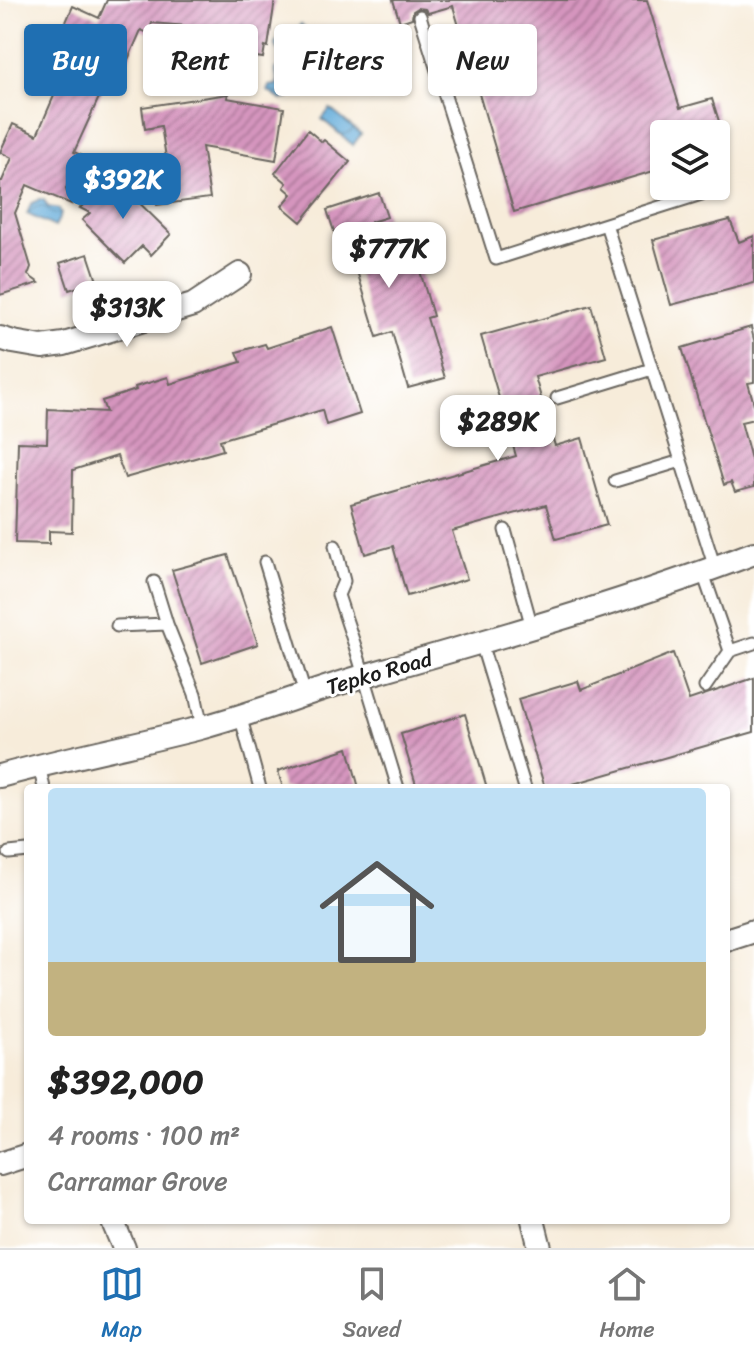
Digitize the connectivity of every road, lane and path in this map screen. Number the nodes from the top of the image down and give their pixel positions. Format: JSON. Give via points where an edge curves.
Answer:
{"nodes":[{"id":1,"x":420,"y":16,"type":"dead end"},
{"id":2,"x":682,"y":200,"type":"edge"},
{"id":3,"x":606,"y":224,"type":"junction"},
{"id":4,"x":240,"y":274,"type":"dead end"},
{"id":5,"x":0,"y":338,"type":"edge"},
{"id":6,"x":652,"y":369,"type":"junction"},
{"id":7,"x":557,"y":398,"type":"dead end"},
{"id":8,"x":681,"y":461,"type":"junction"},
{"id":9,"x":615,"y":481,"type":"dead end"},
{"id":10,"x":505,"y":530,"type":"dead end"},
{"id":11,"x":335,"y":546,"type":"dead end"},
{"id":12,"x":754,"y":553,"type":"edge"},
{"id":13,"x":265,"y":562,"type":"dead end"},
{"id":14,"x":709,"y":570,"type":"junction"},
{"id":15,"x":154,"y":582,"type":"dead end"},
{"id":16,"x":167,"y":624,"type":"junction"},
{"id":17,"x":117,"y":626,"type":"dead end"},
{"id":18,"x":532,"y":627,"type":"junction"},
{"id":19,"x":481,"y":643,"type":"junction"},
{"id":20,"x":754,"y":643,"type":"edge"},
{"id":21,"x":730,"y":651,"type":"junction"},
{"id":22,"x":364,"y":676,"type":"junction"},
{"id":23,"x":705,"y":687,"type":"dead end"},
{"id":24,"x":305,"y":694,"type":"junction"},
{"id":25,"x":240,"y":715,"type":"junction"},
{"id":26,"x":202,"y":727,"type":"junction"},
{"id":27,"x":39,"y":765,"type":"junction"},
{"id":28,"x":0,"y":776,"type":"edge"},
{"id":29,"x":43,"y":784,"type":"edge"},
{"id":30,"x":259,"y":784,"type":"edge"},
{"id":31,"x":397,"y":784,"type":"edge"},
{"id":32,"x":524,"y":784,"type":"edge"},
{"id":33,"x":24,"y":851,"type":"edge"},
{"id":34,"x":9,"y":853,"type":"dead end"},
{"id":35,"x":754,"y":931,"type":"edge"},
{"id":36,"x":730,"y":939,"type":"edge"},
{"id":37,"x":24,"y":1156,"type":"edge"},
{"id":38,"x":0,"y":1164,"type":"edge"},
{"id":39,"x":114,"y":1224,"type":"edge"},
{"id":40,"x":534,"y":1224,"type":"edge"},
{"id":41,"x":124,"y":1248,"type":"edge"},
{"id":42,"x":540,"y":1248,"type":"edge"}],
"edges":[{"from":1,"to":3,"type":"lane","via":[[496,259]]},
{"from":2,"to":3,"type":"lane"},
{"from":3,"to":6,"type":"lane"},
{"from":4,"to":5,"type":"street","via":[[193,305],[64,344],[42,347]]},
{"from":6,"to":7,"type":"lane"},
{"from":6,"to":8,"type":"lane"},
{"from":8,"to":9,"type":"lane"},
{"from":8,"to":14,"type":"lane"},
{"from":10,"to":18,"type":"lane"},
{"from":11,"to":22,"type":"lane","via":[[344,581],[338,595]]},
{"from":12,"to":14,"type":"street","name":"Tepko Road"},
{"from":13,"to":24,"type":"lane"},
{"from":14,"to":18,"type":"street","name":"Tepko Road"},
{"from":14,"to":21,"type":"lane"},
{"from":15,"to":16,"type":"lane"},
{"from":16,"to":17,"type":"lane"},
{"from":16,"to":26,"type":"lane"},
{"from":18,"to":19,"type":"street","name":"Tepko Road"},
{"from":19,"to":22,"type":"street","name":"Tepko Road"},
{"from":19,"to":32,"type":"lane"},
{"from":20,"to":21,"type":"lane"},
{"from":21,"to":23,"type":"lane"},
{"from":22,"to":24,"type":"street","name":"Tepko Road"},
{"from":22,"to":31,"type":"lane"},
{"from":24,"to":25,"type":"street","name":"Tepko Road"},
{"from":25,"to":26,"type":"street","name":"Tepko Road"},
{"from":25,"to":30,"type":"lane"},
{"from":26,"to":27,"type":"street","name":"Tepko Road"},
{"from":27,"to":28,"type":"street","name":"Tepko Road"},
{"from":27,"to":29,"type":"lane"},
{"from":33,"to":34,"type":"lane"},
{"from":35,"to":36,"type":"street"},
{"from":37,"to":38,"type":"street"},
{"from":39,"to":41,"type":"street"},
{"from":40,"to":42,"type":"street"}]}
